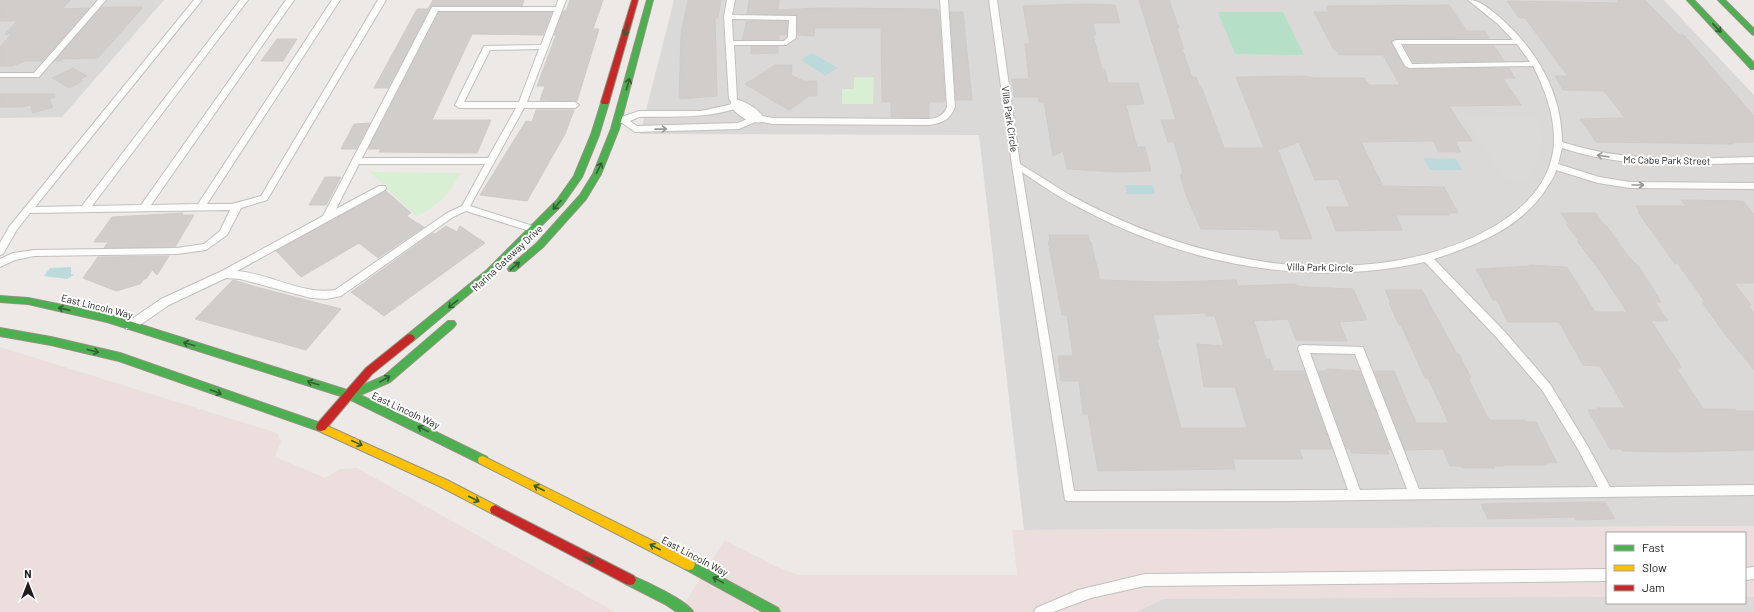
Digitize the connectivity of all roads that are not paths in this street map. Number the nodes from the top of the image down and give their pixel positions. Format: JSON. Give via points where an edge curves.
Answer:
{"nodes":[{"id":1,"x":102,"y":0,"type":"edge"},
{"id":2,"x":198,"y":0,"type":"edge"},
{"id":3,"x":244,"y":0,"type":"edge"},
{"id":4,"x":290,"y":0,"type":"edge"},
{"id":5,"x":336,"y":0,"type":"edge"},
{"id":6,"x":382,"y":0,"type":"edge"},
{"id":7,"x":562,"y":0,"type":"edge"},
{"id":8,"x":635,"y":0,"type":"edge"},
{"id":9,"x":650,"y":0,"type":"edge"},
{"id":10,"x":731,"y":0,"type":"edge"},
{"id":11,"x":944,"y":0,"type":"edge"},
{"id":12,"x":993,"y":0,"type":"edge"},
{"id":13,"x":1472,"y":0,"type":"edge"},
{"id":14,"x":1690,"y":0,"type":"edge"},
{"id":15,"x":1720,"y":0,"type":"edge"},
{"id":16,"x":558,"y":9,"type":"junction"},
{"id":17,"x":728,"y":17,"type":"junction"},
{"id":18,"x":1754,"y":33,"type":"edge"},
{"id":19,"x":1520,"y":42,"type":"junction"},
{"id":20,"x":730,"y":43,"type":"junction"},
{"id":21,"x":544,"y":47,"type":"junction"},
{"id":22,"x":1536,"y":64,"type":"junction"},
{"id":23,"x":1754,"y":67,"type":"edge"},
{"id":24,"x":0,"y":76,"type":"edge"},
{"id":25,"x":522,"y":104,"type":"junction"},
{"id":26,"x":575,"y":104,"type":"dead end"},
{"id":27,"x":738,"y":104,"type":"junction"},
{"id":28,"x":715,"y":112,"type":"junction"},
{"id":29,"x":683,"y":114,"type":"junction"},
{"id":30,"x":756,"y":118,"type":"junction"},
{"id":31,"x":599,"y":120,"type":"junction"},
{"id":32,"x":621,"y":121,"type":"junction"},
{"id":33,"x":718,"y":128,"type":"junction"},
{"id":34,"x":681,"y":129,"type":"junction"},
{"id":35,"x":1558,"y":144,"type":"junction"},
{"id":36,"x":1754,"y":160,"type":"edge"},
{"id":37,"x":356,"y":161,"type":"junction"},
{"id":38,"x":491,"y":161,"type":"junction"},
{"id":39,"x":1016,"y":165,"type":"junction"},
{"id":40,"x":1553,"y":166,"type":"junction"},
{"id":41,"x":1754,"y":186,"type":"edge"},
{"id":42,"x":382,"y":188,"type":"dead end"},
{"id":43,"x":237,"y":206,"type":"junction"},
{"id":44,"x":200,"y":208,"type":"junction"},
{"id":45,"x":465,"y":208,"type":"junction"},
{"id":46,"x":143,"y":209,"type":"junction"},
{"id":47,"x":28,"y":210,"type":"junction"},
{"id":48,"x":85,"y":210,"type":"junction"},
{"id":49,"x":327,"y":217,"type":"junction"},
{"id":50,"x":533,"y":229,"type":"junction"},
{"id":51,"x":549,"y":235,"type":"junction"},
{"id":52,"x":0,"y":252,"type":"edge"},
{"id":53,"x":1427,"y":258,"type":"junction"},
{"id":54,"x":0,"y":263,"type":"edge"},
{"id":55,"x":225,"y":274,"type":"junction"},
{"id":56,"x":506,"y":274,"type":"dead end"},
{"id":57,"x":0,"y":300,"type":"edge"},
{"id":58,"x":459,"y":317,"type":"dead end"},
{"id":59,"x":130,"y":326,"type":"junction"},
{"id":60,"x":0,"y":332,"type":"edge"},
{"id":61,"x":350,"y":395,"type":"junction"},
{"id":62,"x":321,"y":427,"type":"junction"},
{"id":63,"x":1754,"y":490,"type":"edge"},
{"id":64,"x":1606,"y":491,"type":"junction"},
{"id":65,"x":1415,"y":494,"type":"junction"},
{"id":66,"x":1356,"y":495,"type":"junction"},
{"id":67,"x":1606,"y":575,"type":"edge"},
{"id":68,"x":687,"y":612,"type":"edge"},
{"id":69,"x":774,"y":612,"type":"edge"},
{"id":70,"x":1040,"y":612,"type":"edge"}],
"edges":[{"from":1,"to":24,"type":"lane","via":[[36,75]]},
{"from":2,"to":47,"type":"lane"},
{"from":3,"to":48,"type":"lane"},
{"from":4,"to":46,"type":"lane"},
{"from":5,"to":44,"type":"lane"},
{"from":6,"to":43,"type":"lane","via":[[264,198]]},
{"from":7,"to":16,"type":"lane"},
{"from":8,"to":31,"type":"street","name":"Marina Gateway Drive","one_way":true},
{"from":32,"to":9,"type":"street","name":"Marina Gateway Drive","one_way":true},
{"from":10,"to":17,"type":"lane"},
{"from":11,"to":30,"type":"lane","via":[[951,107],[949,116],[929,122],[773,121]]},
{"from":12,"to":39,"type":"lane","name":"Villa Park Circle"},
{"from":13,"to":19,"type":"lane","name":"Villa Park Circle"},
{"from":14,"to":23,"type":"street","one_way":true},
{"from":15,"to":18,"type":"street"},
{"from":16,"to":21,"type":"lane"},
{"from":16,"to":37,"type":"lane","via":[[435,9]]},
{"from":17,"to":20,"type":"lane"},
{"from":17,"to":20,"type":"lane","via":[[793,18],[792,38],[786,43]]},
{"from":19,"to":22,"type":"lane","name":"Villa Park Circle"},
{"from":19,"to":22,"type":"lane","via":[[1396,42],[1409,66]]},
{"from":20,"to":27,"type":"lane","via":[[733,99]]},
{"from":21,"to":25,"type":"lane"},
{"from":21,"to":25,"type":"lane","via":[[487,48],[459,105]]},
{"from":22,"to":35,"type":"lane","name":"Villa Park Circle","via":[[1554,106]]},
{"from":25,"to":26,"type":"lane"},
{"from":25,"to":38,"type":"lane"},
{"from":27,"to":28,"type":"lane"},
{"from":27,"to":30,"type":"street"},
{"from":28,"to":29,"type":"lane"},
{"from":28,"to":33,"type":"lane"},
{"from":29,"to":32,"type":"lane","via":[[637,114]]},
{"from":29,"to":34,"type":"lane"},
{"from":30,"to":33,"type":"lane","via":[[739,126]]},
{"from":31,"to":32,"type":"lane"},
{"from":31,"to":50,"type":"street","name":"Marina Gateway Drive","one_way":true,"via":[[578,177],[560,202]]},
{"from":32,"to":34,"type":"lane","one_way":true,"via":[[635,129]]},
{"from":51,"to":32,"type":"street","name":"Marina Gateway Drive","one_way":true,"via":[[586,191]]},
{"from":33,"to":34,"type":"lane"},
{"from":36,"to":35,"type":"lane","name":"Mc Cabe Park Street","one_way":true,"via":[[1620,159],[1574,150]]},
{"from":35,"to":40,"type":"lane","name":"Villa Park Circle"},
{"from":37,"to":38,"type":"lane"},
{"from":37,"to":49,"type":"lane"},
{"from":38,"to":45,"type":"lane"},
{"from":39,"to":53,"type":"lane","name":"Villa Park Circle","via":[[1064,196],[1107,219],[1166,242],[1210,255],[1295,269],[1374,267]]},
{"from":39,"to":66,"type":"lane","via":[[1069,496]]},
{"from":40,"to":41,"type":"lane","one_way":true,"via":[[1598,180],[1630,185]]},
{"from":40,"to":53,"type":"lane","name":"Villa Park Circle","via":[[1544,187],[1517,217],[1467,244]]},
{"from":42,"to":49,"type":"lane"},
{"from":43,"to":44,"type":"lane"},
{"from":43,"to":54,"type":"lane","via":[[224,233],[206,247],[177,251],[34,253],[13,257]]},
{"from":44,"to":46,"type":"lane"},
{"from":45,"to":50,"type":"lane"},
{"from":45,"to":55,"type":"lane","via":[[450,215],[338,293],[311,294],[240,275]]},
{"from":46,"to":48,"type":"lane"},
{"from":47,"to":48,"type":"lane"},
{"from":47,"to":52,"type":"lane","via":[[12,229]]},
{"from":49,"to":55,"type":"lane"},
{"from":50,"to":51,"type":"lane"},
{"from":50,"to":61,"type":"street","name":"Marina Gateway Drive","one_way":true,"via":[[490,272],[369,371]]},
{"from":56,"to":51,"type":"street","name":"Marina Gateway Drive","one_way":true},
{"from":53,"to":64,"type":"lane","via":[[1501,335],[1546,387]]},
{"from":55,"to":59,"type":"lane","via":[[165,302]]},
{"from":59,"to":57,"type":"street","name":"East Lincoln Way","one_way":true,"via":[[107,318],[28,301]]},
{"from":61,"to":58,"type":"street","name":"Marina Gateway Drive","one_way":true,"via":[[387,379]]},
{"from":61,"to":59,"type":"street","name":"East Lincoln Way","one_way":true},
{"from":60,"to":62,"type":"street","one_way":true,"via":[[120,358]]},
{"from":61,"to":62,"type":"street","name":"Marina Gateway Drive"},
{"from":69,"to":61,"type":"street","name":"East Lincoln Way","one_way":true,"via":[[689,564]]},
{"from":62,"to":68,"type":"street","one_way":true,"via":[[443,483],[669,600]]},
{"from":63,"to":64,"type":"lane"},
{"from":64,"to":65,"type":"lane"},
{"from":65,"to":66,"type":"lane"},
{"from":65,"to":66,"type":"lane","via":[[1359,350],[1303,349]]},
{"from":67,"to":70,"type":"lane","via":[[1145,580],[1065,599]]}]}
